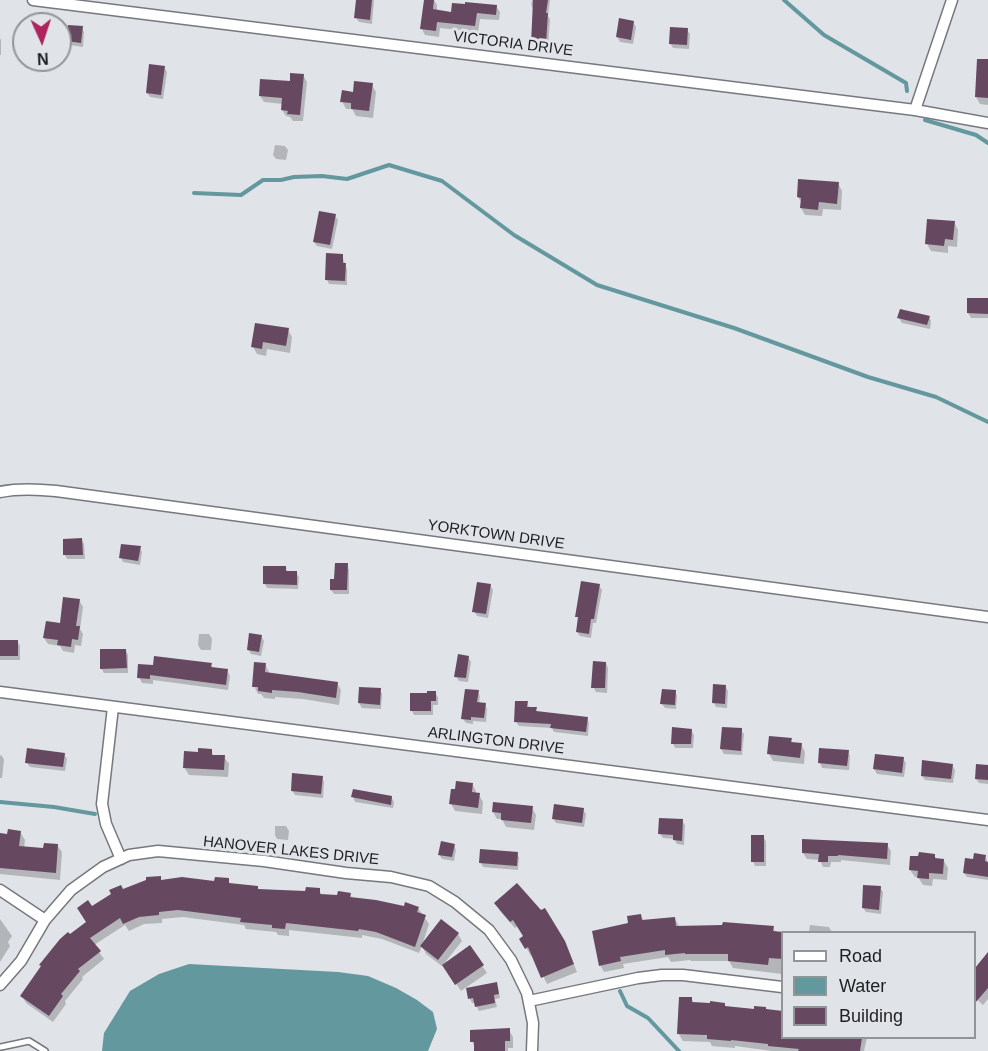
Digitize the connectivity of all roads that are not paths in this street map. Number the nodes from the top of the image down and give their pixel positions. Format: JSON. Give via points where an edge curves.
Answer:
{"nodes":[{"id":1,"x":33,"y":0,"type":"edge"},
{"id":2,"x":952,"y":0,"type":"edge"},
{"id":3,"x":915,"y":110,"type":"junction"},
{"id":4,"x":988,"y":123,"type":"edge"},
{"id":5,"x":0,"y":492,"type":"edge"},
{"id":6,"x":988,"y":616,"type":"edge"},
{"id":7,"x":0,"y":692,"type":"edge"},
{"id":8,"x":113,"y":707,"type":"junction"},
{"id":9,"x":988,"y":819,"type":"edge"},
{"id":10,"x":121,"y":859,"type":"junction"},
{"id":11,"x":0,"y":890,"type":"edge"},
{"id":12,"x":45,"y":920,"type":"junction"},
{"id":13,"x":0,"y":985,"type":"edge"},
{"id":14,"x":781,"y":987,"type":"edge"},
{"id":15,"x":529,"y":1001,"type":"junction"},
{"id":16,"x":0,"y":1047,"type":"edge"},
{"id":17,"x":45,"y":1051,"type":"edge"},
{"id":18,"x":532,"y":1051,"type":"edge"}],
"edges":[{"from":1,"to":3,"type":"street","name":"VICTORIA DRIVE"},
{"from":2,"to":3,"type":"street"},
{"from":3,"to":4,"type":"street","name":"VICTORIA DRIVE"},
{"from":5,"to":6,"type":"street","name":"YORKTOWN DRIVE","via":[[56,491]]},
{"from":7,"to":8,"type":"street","name":"ARLINGTON DRIVE"},
{"from":8,"to":9,"type":"street","name":"ARLINGTON DRIVE"},
{"from":8,"to":10,"type":"street","via":[[102,804]]},
{"from":10,"to":12,"type":"street","name":"HANOVER LAKES DRIVE","via":[[71,890]]},
{"from":10,"to":15,"type":"street","name":"HANOVER LAKES DRIVE","via":[[158,852],[264,861],[391,877],[429,886],[489,930],[511,960]]},
{"from":11,"to":12,"type":"street"},
{"from":12,"to":13,"type":"street","name":"HANOVER LAKES DRIVE","via":[[21,962]]},
{"from":14,"to":15,"type":"street","via":[[662,975]]},
{"from":15,"to":18,"type":"street","name":"HANOVER LAKES DRIVE"},
{"from":16,"to":17,"type":"lane","via":[[29,1041]]}]}
